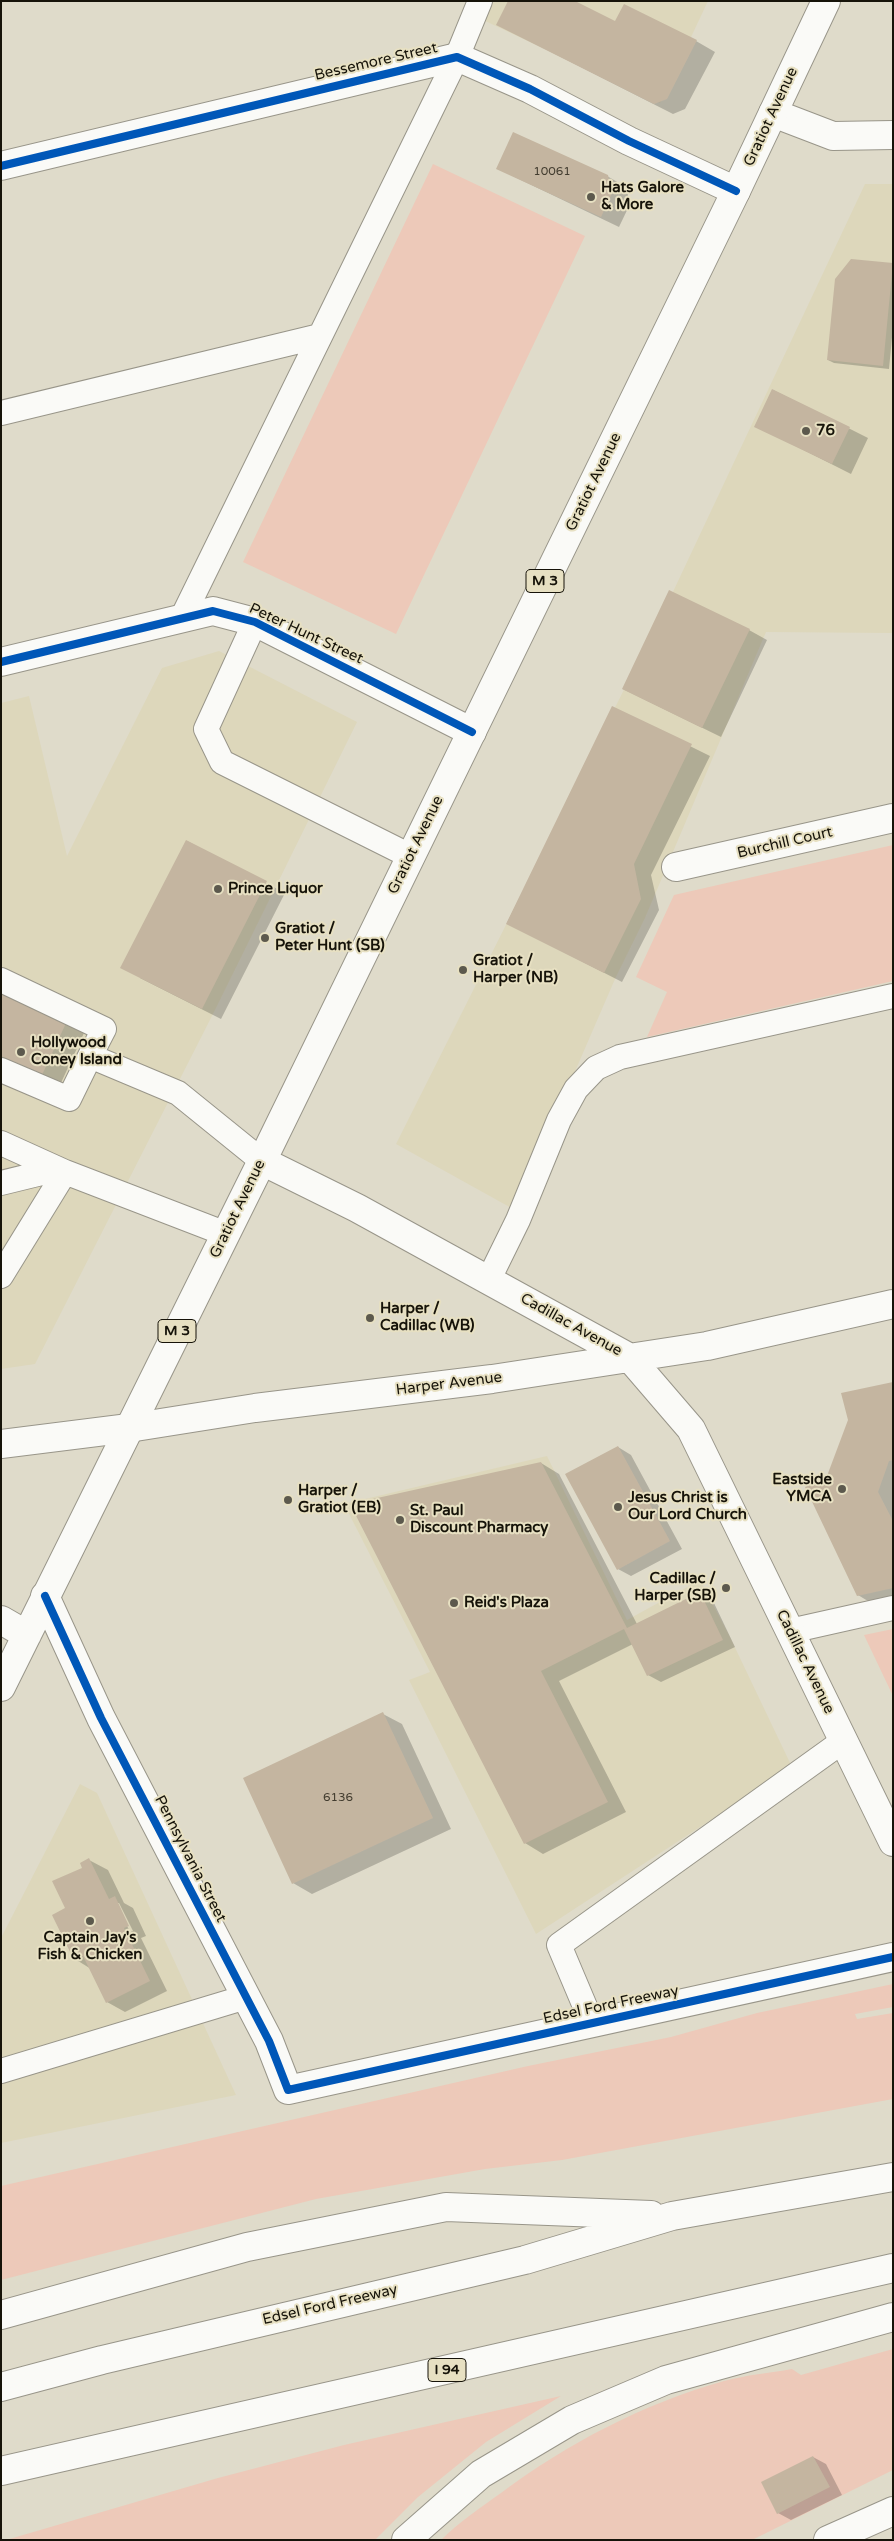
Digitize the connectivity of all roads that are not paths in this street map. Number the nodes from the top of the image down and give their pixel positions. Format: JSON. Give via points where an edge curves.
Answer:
{"nodes":[{"id":1,"x":480,"y":1,"type":"edge"},
{"id":2,"x":826,"y":1,"type":"edge"},
{"id":3,"x":457,"y":57,"type":"junction"},
{"id":4,"x":773,"y":113,"type":"junction"},
{"id":5,"x":893,"y":135,"type":"edge"},
{"id":6,"x":1,"y":166,"type":"edge"},
{"id":7,"x":736,"y":190,"type":"junction"},
{"id":8,"x":320,"y":336,"type":"junction"},
{"id":9,"x":1,"y":413,"type":"edge"},
{"id":10,"x":182,"y":618,"type":"junction"},
{"id":11,"x":255,"y":622,"type":"junction"},
{"id":12,"x":1,"y":662,"type":"edge"},
{"id":13,"x":472,"y":732,"type":"junction"},
{"id":14,"x":893,"y":818,"type":"edge"},
{"id":15,"x":410,"y":856,"type":"junction"},
{"id":16,"x":676,"y":867,"type":"dead end"},
{"id":17,"x":1,"y":980,"type":"edge"},
{"id":18,"x":893,"y":996,"type":"edge"},
{"id":19,"x":90,"y":1056,"type":"junction"},
{"id":20,"x":1,"y":1070,"type":"edge"},
{"id":21,"x":1,"y":1143,"type":"edge"},
{"id":22,"x":262,"y":1161,"type":"junction"},
{"id":23,"x":61,"y":1170,"type":"junction"},
{"id":24,"x":1,"y":1183,"type":"edge"},
{"id":25,"x":226,"y":1234,"type":"junction"},
{"id":26,"x":1,"y":1276,"type":"edge"},
{"id":27,"x":489,"y":1279,"type":"junction"},
{"id":28,"x":893,"y":1304,"type":"edge"},
{"id":29,"x":630,"y":1358,"type":"junction"},
{"id":30,"x":129,"y":1428,"type":"junction"},
{"id":31,"x":1,"y":1444,"type":"edge"},
{"id":32,"x":45,"y":1596,"type":"junction"},
{"id":33,"x":893,"y":1608,"type":"edge"},
{"id":34,"x":1,"y":1620,"type":"edge"},
{"id":35,"x":790,"y":1632,"type":"junction"},
{"id":36,"x":26,"y":1635,"type":"junction"},
{"id":37,"x":1,"y":1687,"type":"edge"},
{"id":38,"x":844,"y":1741,"type":"junction"},
{"id":39,"x":893,"y":1842,"type":"edge"},
{"id":40,"x":893,"y":1957,"type":"edge"},
{"id":41,"x":246,"y":1997,"type":"junction"},
{"id":42,"x":592,"y":2023,"type":"junction"},
{"id":43,"x":1,"y":2071,"type":"edge"},
{"id":44,"x":335,"y":2080,"type":"joint"},
{"id":45,"x":893,"y":2177,"type":"edge"},
{"id":46,"x":672,"y":2216,"type":"junction"},
{"id":47,"x":893,"y":2268,"type":"edge"},
{"id":48,"x":1,"y":2315,"type":"edge"},
{"id":49,"x":893,"y":2317,"type":"edge"},
{"id":50,"x":1,"y":2387,"type":"edge"},
{"id":51,"x":1,"y":2471,"type":"edge"},
{"id":52,"x":893,"y":2511,"type":"edge"},
{"id":53,"x":869,"y":2531,"type":"edge"},
{"id":54,"x":406,"y":2540,"type":"edge"},
{"id":55,"x":828,"y":2540,"type":"edge"}],
"edges":[{"from":1,"to":3,"type":"lane"},
{"from":2,"to":4,"type":"main road","name":"Gratiot Avenue","number":"M 3"},
{"from":3,"to":6,"type":"main road","name":"Bessemore Street"},
{"from":3,"to":7,"type":"main road","name":"Bessemore Street","via":[[530,89],[629,141]]},
{"from":3,"to":8,"type":"lane"},
{"from":4,"to":5,"type":"main road","via":[[833,136]]},
{"from":4,"to":7,"type":"main road","name":"Gratiot Avenue","number":"M 3"},
{"from":7,"to":13,"type":"main road","name":"Gratiot Avenue","number":"M 3"},
{"from":8,"to":9,"type":"lane"},
{"from":8,"to":10,"type":"lane"},
{"from":10,"to":11,"type":"main road","name":"Peter Hunt Street","via":[[213,611]]},
{"from":10,"to":12,"type":"main road","name":"Peter Hunt Street"},
{"from":11,"to":13,"type":"main road","name":"Peter Hunt Street"},
{"from":11,"to":15,"type":"lane","via":[[206,729],[222,762]]},
{"from":13,"to":15,"type":"main road","name":"Gratiot Avenue","number":"M 3"},
{"from":14,"to":16,"type":"main road","name":"Burchill Court"},
{"from":15,"to":22,"type":"main road","name":"Gratiot Avenue","number":"M 3"},
{"from":17,"to":19,"type":"lane","via":[[104,1029]]},
{"from":18,"to":27,"type":"lane","via":[[620,1057],[596,1068],[576,1089],[559,1120],[518,1220]]},
{"from":19,"to":20,"type":"lane","via":[[69,1099]]},
{"from":19,"to":22,"type":"lane","via":[[178,1093]]},
{"from":21,"to":23,"type":"lane"},
{"from":22,"to":25,"type":"main road","name":"Gratiot Avenue","number":"M 3"},
{"from":22,"to":27,"type":"main road","name":"Cadillac Avenue"},
{"from":23,"to":24,"type":"lane"},
{"from":23,"to":25,"type":"lane"},
{"from":23,"to":26,"type":"lane"},
{"from":25,"to":30,"type":"main road","name":"Gratiot Avenue","number":"M 3"},
{"from":27,"to":29,"type":"main road","name":"Cadillac Avenue"},
{"from":28,"to":29,"type":"main road","name":"Harper Avenue","via":[[707,1346]]},
{"from":29,"to":30,"type":"main road","name":"Harper Avenue"},
{"from":29,"to":35,"type":"main road","name":"Cadillac Avenue","via":[[691,1429]]},
{"from":30,"to":31,"type":"main road","name":"Harper Avenue"},
{"from":30,"to":32,"type":"main road","name":"Gratiot Avenue","number":"M 3"},
{"from":32,"to":36,"type":"main road","name":"Gratiot Avenue","number":"M 3"},
{"from":32,"to":41,"type":"main road","name":"Pennsylvania Street","via":[[105,1725]]},
{"from":33,"to":35,"type":"lane"},
{"from":34,"to":36,"type":"main road"},
{"from":35,"to":38,"type":"main road","name":"Cadillac Avenue"},
{"from":36,"to":37,"type":"main road","name":"Gratiot Avenue","number":"M 3"},
{"from":38,"to":39,"type":"main road","name":"Cadillac Avenue"},
{"from":38,"to":42,"type":"lane","via":[[559,1945]]},
{"from":40,"to":42,"type":"main road","name":"Edsel Ford Freeway"},
{"from":41,"to":43,"type":"lane"},
{"from":41,"to":44,"type":"main road","name":"Pennsylvania Street","via":[[269,2041],[288,2090]]},
{"from":42,"to":44,"type":"main road","name":"Edsel Ford Freeway"},
{"from":45,"to":46,"type":"main road","name":"Edsel Ford Freeway"},
{"from":46,"to":48,"type":"main road","via":[[446,2207],[247,2247]]},
{"from":46,"to":50,"type":"main road","name":"Edsel Ford Freeway","via":[[525,2260]]},
{"from":47,"to":51,"type":"main road","number":"I 94"},
{"from":49,"to":54,"type":"main road","via":[[666,2380],[572,2420],[481,2474]]},
{"from":52,"to":53,"type":"main road"},
{"from":53,"to":55,"type":"main road"}]}
